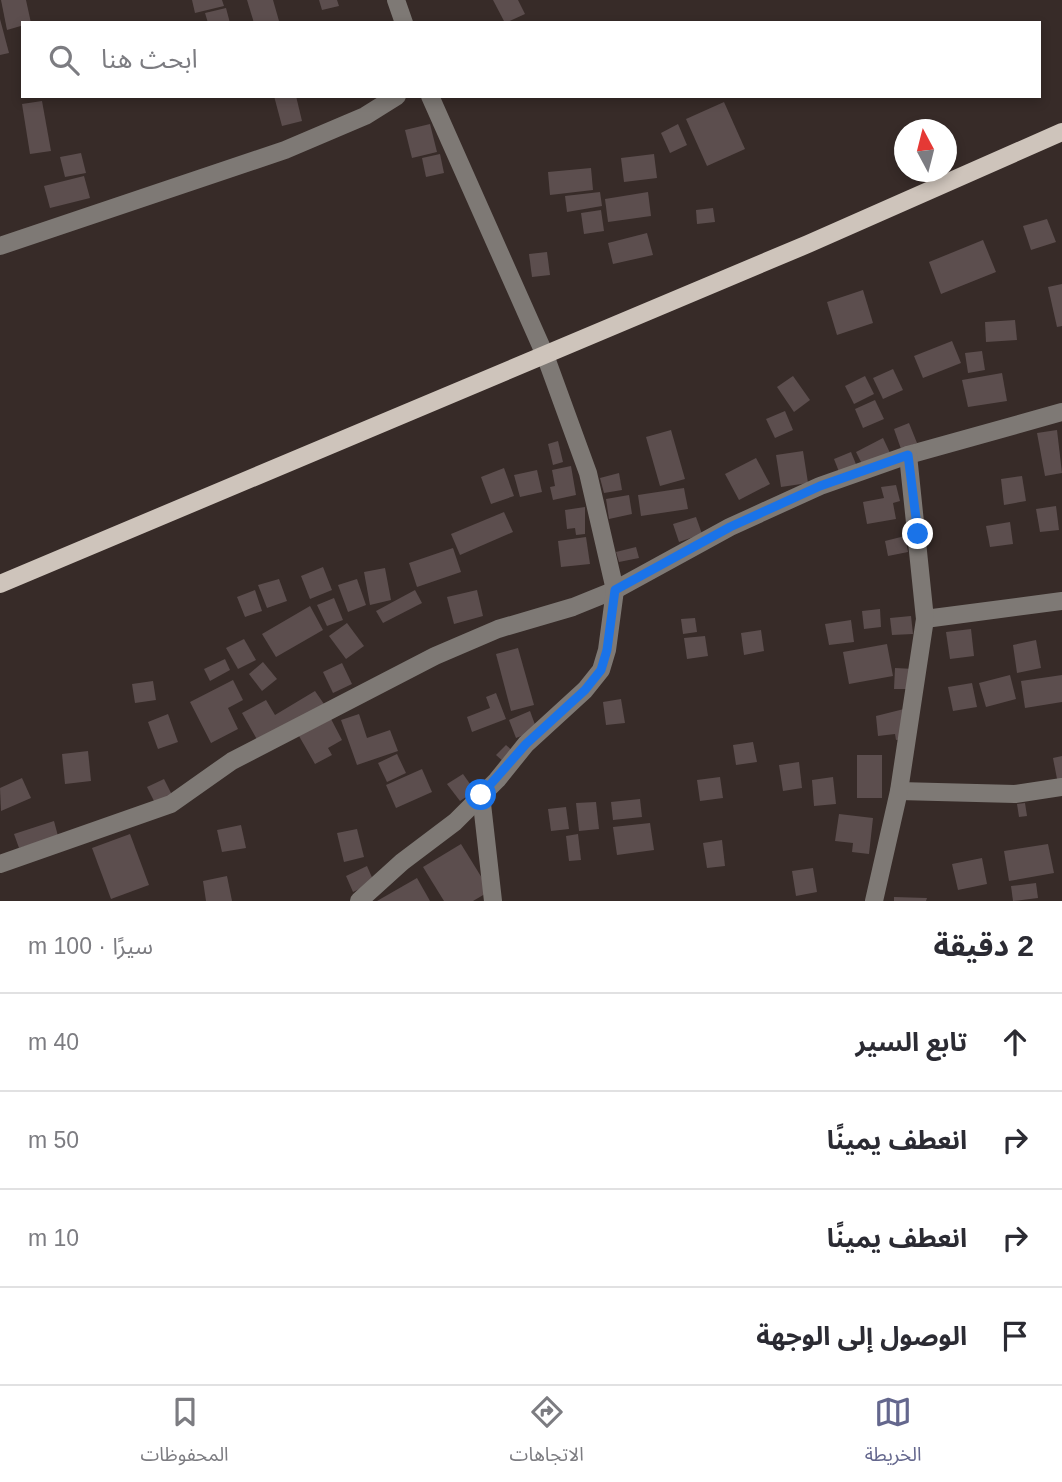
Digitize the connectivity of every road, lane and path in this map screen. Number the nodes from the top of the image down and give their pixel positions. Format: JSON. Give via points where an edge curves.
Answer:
{"nodes":[{"id":1,"x":396,"y":0,"type":"edge"},
{"id":2,"x":403,"y":21,"type":"edge"},
{"id":3,"x":394,"y":98,"type":"edge"},
{"id":4,"x":431,"y":98,"type":"edge"},
{"id":5,"x":1062,"y":132,"type":"edge"},
{"id":6,"x":0,"y":246,"type":"edge"},
{"id":7,"x":545,"y":355,"type":"junction"},
{"id":8,"x":1062,"y":412,"type":"edge"},
{"id":9,"x":908,"y":455,"type":"junction"},
{"id":10,"x":0,"y":584,"type":"edge"},
{"id":11,"x":615,"y":590,"type":"junction"},
{"id":12,"x":1062,"y":601,"type":"edge"},
{"id":13,"x":925,"y":620,"type":"junction"},
{"id":14,"x":1062,"y":787,"type":"edge"},
{"id":15,"x":900,"y":791,"type":"junction"},
{"id":16,"x":481,"y":795,"type":"junction"},
{"id":17,"x":0,"y":864,"type":"edge"},
{"id":18,"x":359,"y":901,"type":"edge"},
{"id":19,"x":493,"y":901,"type":"edge"},
{"id":20,"x":874,"y":901,"type":"edge"}],
"edges":[{"from":1,"to":2,"type":"street"},
{"from":3,"to":6,"type":"street","via":[[365,116],[285,150]]},
{"from":4,"to":7,"type":"street"},
{"from":5,"to":7,"type":"main road"},
{"from":7,"to":10,"type":"main road"},
{"from":7,"to":11,"type":"street","via":[[588,473]]},
{"from":8,"to":9,"type":"street"},
{"from":9,"to":11,"type":"street","via":[[820,486],[730,527]]},
{"from":9,"to":13,"type":"street"},
{"from":11,"to":16,"type":"street","via":[[601,670]]},
{"from":11,"to":17,"type":"street","via":[[498,629],[435,656],[232,761],[171,804]]},
{"from":12,"to":13,"type":"street"},
{"from":13,"to":15,"type":"street"},
{"from":14,"to":15,"type":"street","via":[[1015,794]]},
{"from":15,"to":20,"type":"street"},
{"from":16,"to":18,"type":"street"},
{"from":16,"to":19,"type":"street"}]}
